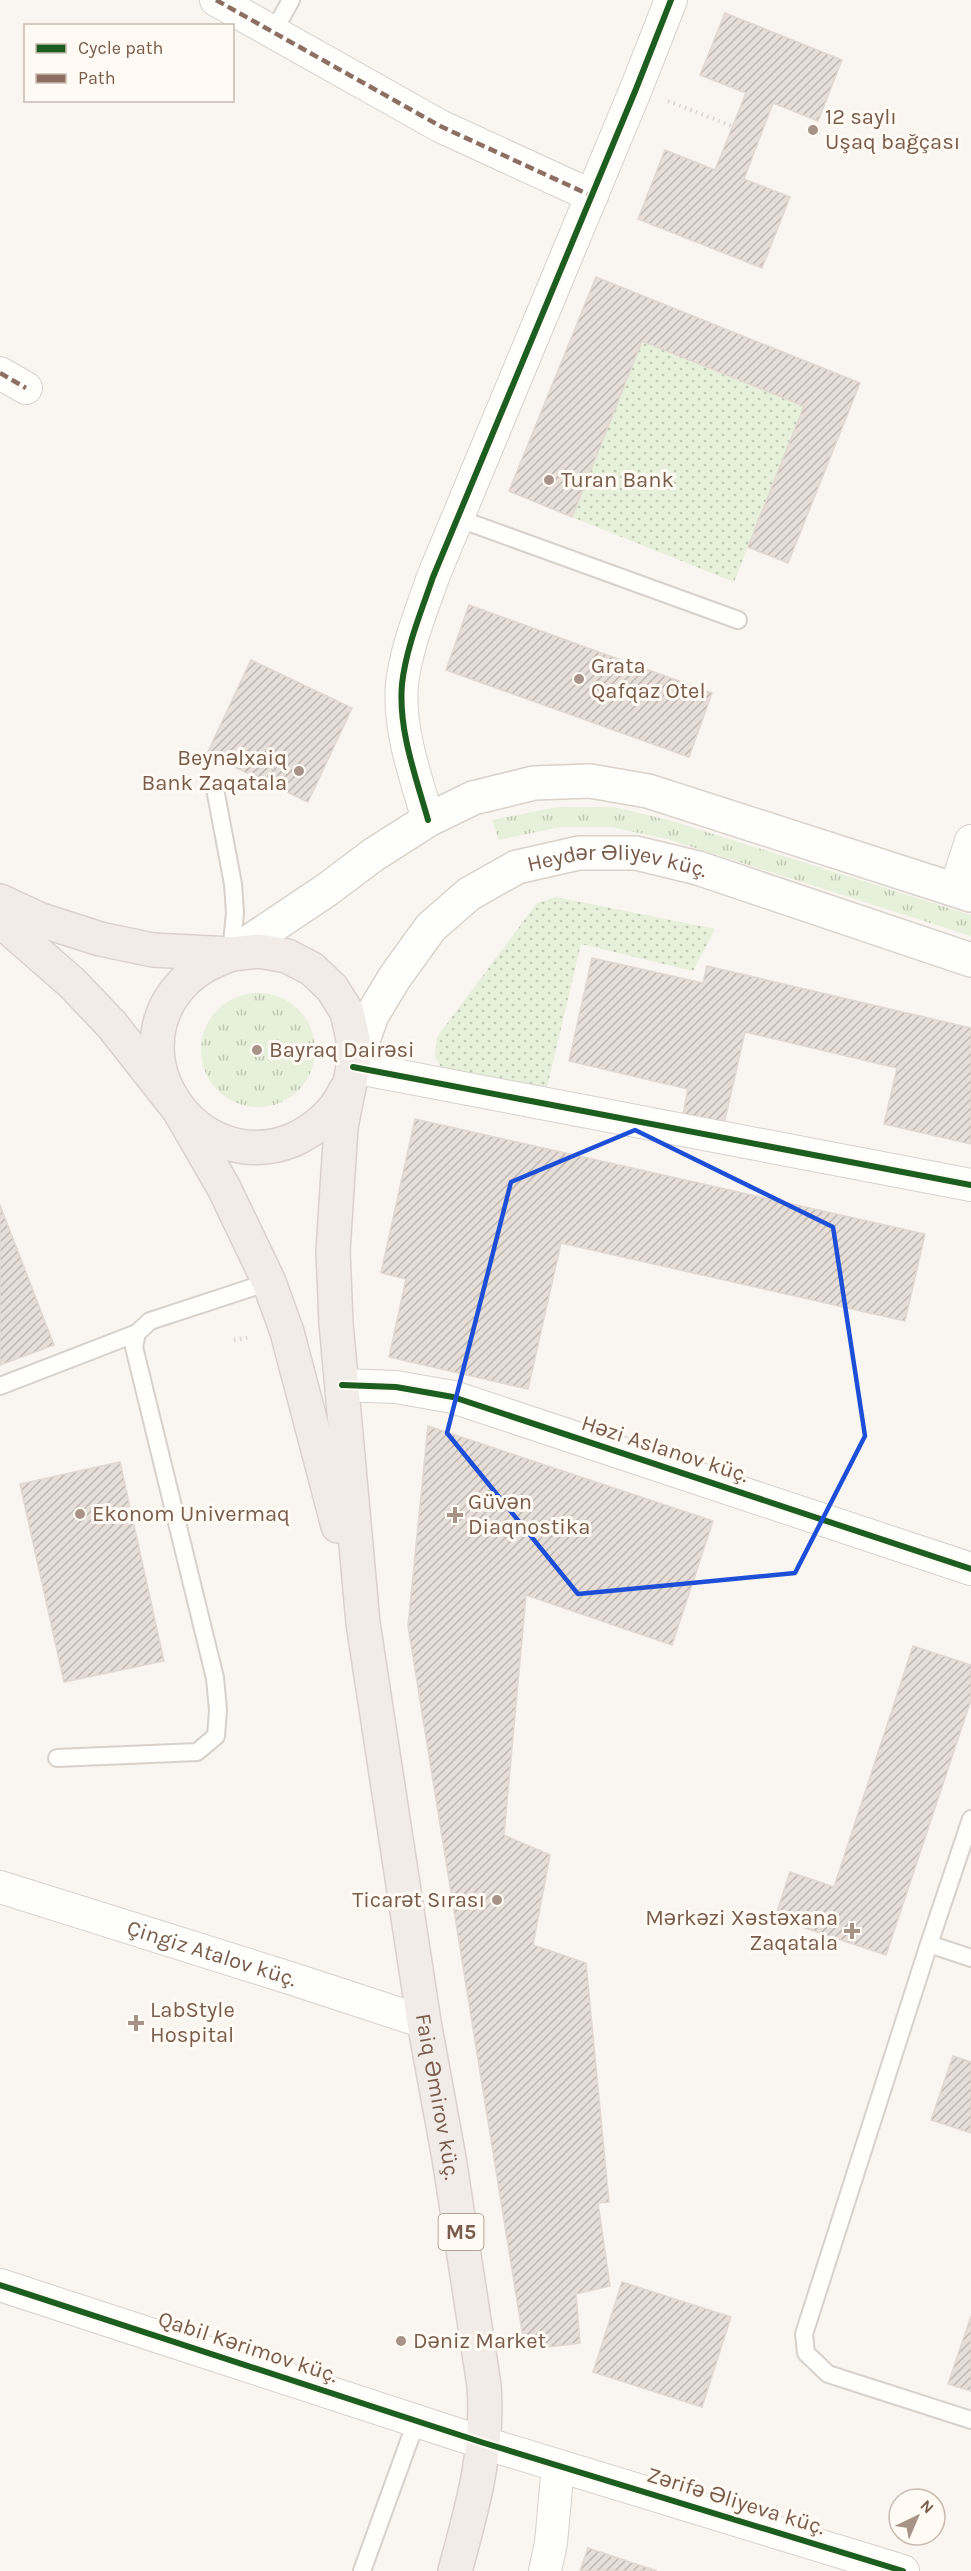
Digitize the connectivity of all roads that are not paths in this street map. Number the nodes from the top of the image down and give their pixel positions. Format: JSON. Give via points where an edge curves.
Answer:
{"nodes":[{"id":1,"x":216,"y":0,"type":"edge"},
{"id":2,"x":291,"y":0,"type":"edge"},
{"id":3,"x":671,"y":0,"type":"edge"},
{"id":4,"x":272,"y":34,"type":"junction"},
{"id":5,"x":592,"y":196,"type":"junction"},
{"id":6,"x":457,"y":518,"type":"junction"},
{"id":7,"x":738,"y":620,"type":"dead end"},
{"id":8,"x":216,"y":794,"type":"dead end"},
{"id":9,"x":428,"y":820,"type":"junction"},
{"id":10,"x":971,"y":841,"type":"edge"},
{"id":11,"x":963,"y":892,"type":"edge"},
{"id":12,"x":0,"y":900,"type":"edge"},
{"id":13,"x":0,"y":920,"type":"edge"},
{"id":14,"x":231,"y":954,"type":"junction"},
{"id":15,"x":971,"y":960,"type":"edge"},
{"id":16,"x":352,"y":1067,"type":"junction"},
{"id":17,"x":179,"y":1110,"type":"junction"},
{"id":18,"x":971,"y":1185,"type":"edge"},
{"id":19,"x":269,"y":1282,"type":"junction"},
{"id":20,"x":137,"y":1333,"type":"junction"},
{"id":21,"x":342,"y":1385,"type":"junction"},
{"id":22,"x":0,"y":1386,"type":"edge"},
{"id":23,"x":971,"y":1569,"type":"edge"},
{"id":24,"x":363,"y":1623,"type":"junction"},
{"id":25,"x":57,"y":1758,"type":"dead end"},
{"id":26,"x":971,"y":1819,"type":"edge"},
{"id":27,"x":0,"y":1887,"type":"edge"},
{"id":28,"x":929,"y":1944,"type":"junction"},
{"id":29,"x":971,"y":1958,"type":"edge"},
{"id":30,"x":424,"y":2022,"type":"junction"},
{"id":31,"x":0,"y":2285,"type":"edge"},
{"id":32,"x":971,"y":2420,"type":"edge"},
{"id":33,"x":416,"y":2422,"type":"junction"},
{"id":34,"x":484,"y":2443,"type":"junction"},
{"id":35,"x":558,"y":2466,"type":"junction"},
{"id":36,"x":362,"y":2571,"type":"edge"},
{"id":37,"x":455,"y":2571,"type":"edge"},
{"id":38,"x":545,"y":2571,"type":"edge"},
{"id":39,"x":903,"y":2571,"type":"edge"}],
"edges":[{"from":1,"to":4,"type":"street"},
{"from":2,"to":4,"type":"lane"},
{"from":3,"to":5,"type":"street"},
{"from":4,"to":5,"type":"street","via":[[440,126]]},
{"from":5,"to":6,"type":"street"},
{"from":6,"to":7,"type":"lane"},
{"from":6,"to":9,"type":"street","via":[[413,634],[402,684],[408,747]]},
{"from":8,"to":14,"type":"lane","via":[[233,884]]},
{"from":9,"to":11,"type":"main road","via":[[473,798],[534,783],[590,781],[648,791]]},
{"from":9,"to":14,"type":"main road"},
{"from":10,"to":11,"type":"street"},
{"from":12,"to":14,"type":"highway","via":[[41,920],[100,939],[153,950]]},
{"from":13,"to":17,"type":"highway","via":[[72,982],[112,1025]]},
{"from":14,"to":16,"type":"highway","via":[[259,951],[287,956],[326,981],[347,1012],[353,1039]]},
{"from":14,"to":17,"type":"highway","via":[[205,965],[184,982],[168,1005],[159,1032],[158,1060],[165,1087]]},
{"from":15,"to":16,"type":"main road","name":"Heydər Əliyev küç.","via":[[698,868],[636,853],[579,853],[518,867],[469,894],[431,927],[372,1015]]},
{"from":16,"to":17,"type":"highway","via":[[344,1094],[327,1117],[306,1134],[280,1145],[253,1148],[225,1143],[200,1130]]},
{"from":16,"to":18,"type":"street"},
{"from":16,"to":21,"type":"highway","via":[[340,1127],[334,1240]]},
{"from":17,"to":19,"type":"highway","via":[[224,1188]]},
{"from":19,"to":20,"type":"lane","via":[[150,1321]]},
{"from":19,"to":24,"type":"highway","via":[[295,1359]]},
{"from":20,"to":22,"type":"lane"},
{"from":20,"to":25,"type":"lane","via":[[134,1347],[215,1678],[216,1736],[197,1752]]},
{"from":21,"to":23,"type":"street","name":"Həzi Aslanov küç.","via":[[396,1387],[453,1397]]},
{"from":21,"to":24,"type":"highway"},
{"from":24,"to":30,"type":"highway","name":"Faiq Əmirov küç.","number":"M5"},
{"from":26,"to":28,"type":"lane"},
{"from":27,"to":30,"type":"street","name":"Çingiz Atalov küç."},
{"from":28,"to":29,"type":"lane"},
{"from":28,"to":32,"type":"lane","via":[[804,2334],[806,2353],[828,2374]]},
{"from":30,"to":34,"type":"highway","name":"Faiq Əmirov küç.","number":"M5","via":[[484,2385]]},
{"from":31,"to":33,"type":"street","name":"Qabil Kərimov küç."},
{"from":33,"to":34,"type":"street","name":"Qabil Kərimov küç."},
{"from":33,"to":36,"type":"lane"},
{"from":34,"to":35,"type":"street","name":"Zərifə Əliyeva küç."},
{"from":34,"to":37,"type":"highway","name":"Faiq Əmirov küç.","number":"M5","via":[[477,2490]]},
{"from":35,"to":38,"type":"street"},
{"from":35,"to":39,"type":"street","name":"Zərifə Əliyeva küç."}]}
